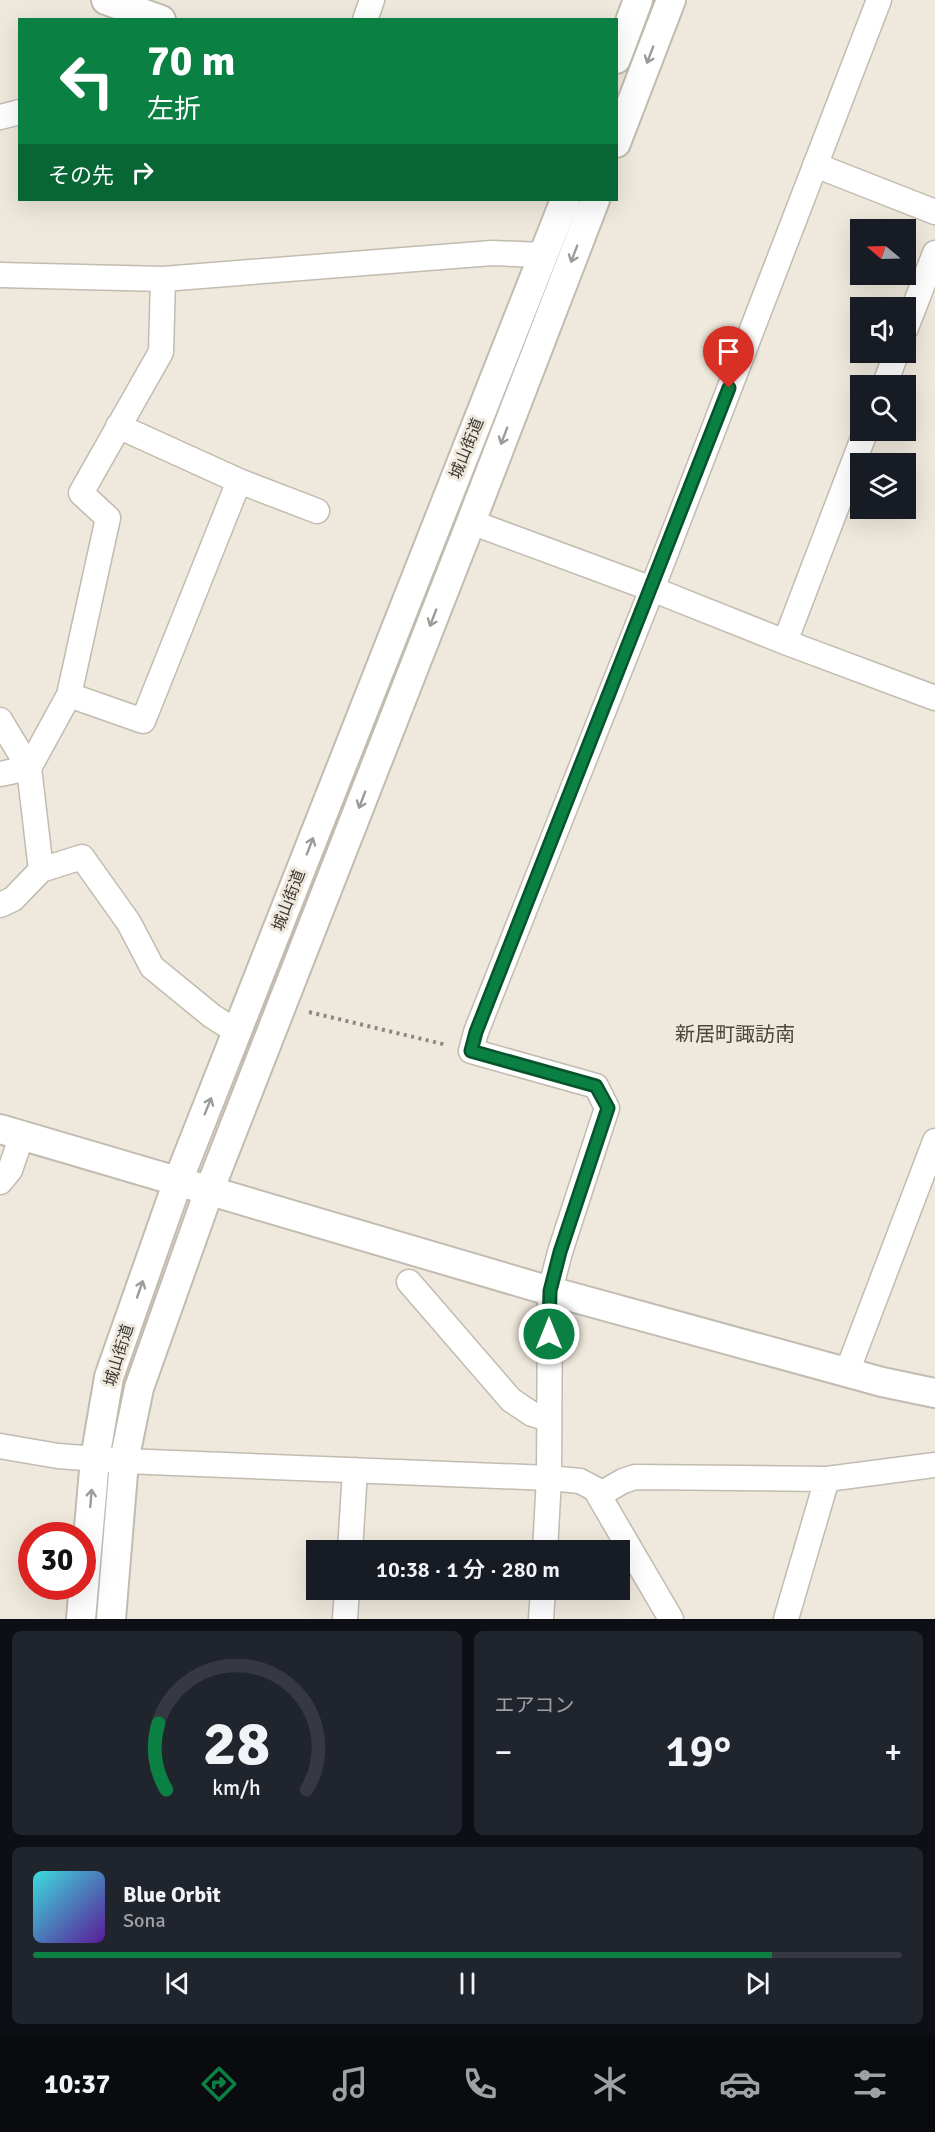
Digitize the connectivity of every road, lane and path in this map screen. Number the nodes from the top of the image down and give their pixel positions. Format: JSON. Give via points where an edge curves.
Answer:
{"nodes":[{"id":1,"x":372,"y":0,"type":"edge"},
{"id":2,"x":638,"y":0,"type":"edge"},
{"id":3,"x":671,"y":0,"type":"edge"},
{"id":4,"x":879,"y":0,"type":"edge"},
{"id":5,"x":121,"y":2,"type":"edge"},
{"id":6,"x":157,"y":18,"type":"edge"},
{"id":7,"x":366,"y":18,"type":"edge"},
{"id":8,"x":618,"y":54,"type":"edge"},
{"id":9,"x":18,"y":112,"type":"edge"},
{"id":10,"x":0,"y":117,"type":"edge"},
{"id":11,"x":618,"y":138,"type":"edge"},
{"id":12,"x":815,"y":165,"type":"junction"},
{"id":13,"x":565,"y":201,"type":"edge"},
{"id":14,"x":595,"y":201,"type":"edge"},
{"id":15,"x":935,"y":212,"type":"edge"},
{"id":16,"x":935,"y":253,"type":"edge"},
{"id":17,"x":543,"y":255,"type":"junction"},
{"id":18,"x":0,"y":275,"type":"edge"},
{"id":19,"x":163,"y":279,"type":"junction"},
{"id":20,"x":916,"y":302,"type":"edge"},
{"id":21,"x":118,"y":426,"type":"junction"},
{"id":22,"x":862,"y":441,"type":"edge"},
{"id":23,"x":239,"y":481,"type":"junction"},
{"id":24,"x":317,"y":511,"type":"dead end"},
{"id":25,"x":471,"y":522,"type":"junction"},
{"id":26,"x":652,"y":589,"type":"junction"},
{"id":27,"x":784,"y":642,"type":"junction"},
{"id":28,"x":933,"y":691,"type":"edge"},
{"id":29,"x":69,"y":695,"type":"junction"},
{"id":30,"x":0,"y":720,"type":"edge"},
{"id":31,"x":29,"y":768,"type":"junction"},
{"id":32,"x":0,"y":774,"type":"edge"},
{"id":33,"x":41,"y":870,"type":"junction"},
{"id":34,"x":0,"y":905,"type":"edge"},
{"id":35,"x":282,"y":1005,"type":"junction"},
{"id":36,"x":237,"y":1032,"type":"junction"},
{"id":37,"x":471,"y":1051,"type":"junction"},
{"id":38,"x":11,"y":1132,"type":"edge"},
{"id":39,"x":935,"y":1141,"type":"edge"},
{"id":40,"x":928,"y":1176,"type":"edge"},
{"id":41,"x":178,"y":1181,"type":"junction"},
{"id":42,"x":0,"y":1182,"type":"edge"},
{"id":43,"x":209,"y":1191,"type":"junction"},
{"id":44,"x":409,"y":1282,"type":"dead end"},
{"id":45,"x":550,"y":1291,"type":"junction"},
{"id":46,"x":847,"y":1372,"type":"junction"},
{"id":47,"x":935,"y":1393,"type":"edge"},
{"id":48,"x":549,"y":1419,"type":"junction"},
{"id":49,"x":0,"y":1446,"type":"edge"},
{"id":50,"x":95,"y":1459,"type":"junction"},
{"id":51,"x":124,"y":1461,"type":"junction"},
{"id":52,"x":935,"y":1465,"type":"edge"},
{"id":53,"x":355,"y":1470,"type":"junction"},
{"id":54,"x":549,"y":1478,"type":"junction"},
{"id":55,"x":827,"y":1479,"type":"junction"},
{"id":56,"x":599,"y":1495,"type":"junction"},
{"id":57,"x":351,"y":1540,"type":"edge"},
{"id":58,"x":546,"y":1540,"type":"edge"},
{"id":59,"x":346,"y":1600,"type":"edge"},
{"id":60,"x":543,"y":1600,"type":"edge"},
{"id":61,"x":81,"y":1619,"type":"edge"},
{"id":62,"x":111,"y":1619,"type":"edge"},
{"id":63,"x":345,"y":1619,"type":"edge"},
{"id":64,"x":542,"y":1619,"type":"edge"},
{"id":65,"x":671,"y":1619,"type":"edge"},
{"id":66,"x":786,"y":1619,"type":"edge"}],
"edges":[{"from":1,"to":7,"type":"street"},
{"from":2,"to":8,"type":"street"},
{"from":3,"to":11,"type":"street","one_way":true},
{"from":4,"to":12,"type":"street"},
{"from":5,"to":6,"type":"street"},
{"from":9,"to":10,"type":"street"},
{"from":12,"to":15,"type":"street"},
{"from":12,"to":26,"type":"street"},
{"from":13,"to":17,"type":"street","name":"城山街道"},
{"from":14,"to":25,"type":"street","name":"城山街道","one_way":true},
{"from":16,"to":20,"type":"street"},
{"from":17,"to":19,"type":"street","via":[[492,253]]},
{"from":36,"to":17,"type":"street","name":"城山街道","one_way":true},
{"from":18,"to":19,"type":"street"},
{"from":19,"to":21,"type":"street","via":[[161,352]]},
{"from":21,"to":23,"type":"street"},
{"from":21,"to":29,"type":"street","via":[[81,493],[108,518]]},
{"from":22,"to":27,"type":"street"},
{"from":23,"to":24,"type":"street"},
{"from":23,"to":29,"type":"street","via":[[143,722]]},
{"from":25,"to":26,"type":"street"},
{"from":25,"to":35,"type":"street","name":"城山街道","one_way":true},
{"from":26,"to":27,"type":"street"},
{"from":26,"to":37,"type":"street"},
{"from":27,"to":28,"type":"street"},
{"from":29,"to":31,"type":"street"},
{"from":30,"to":31,"type":"street"},
{"from":31,"to":32,"type":"street"},
{"from":31,"to":33,"type":"street"},
{"from":33,"to":34,"type":"street","via":[[13,899]]},
{"from":33,"to":36,"type":"street","via":[[82,857],[129,923],[152,967]]},
{"from":35,"to":37,"type":"path"},
{"from":35,"to":43,"type":"street","name":"城山街道"},
{"from":41,"to":36,"type":"street","name":"城山街道","one_way":true},
{"from":37,"to":45,"type":"street","via":[[596,1086],[608,1108]]},
{"from":38,"to":41,"type":"street"},
{"from":38,"to":42,"type":"street","via":[[10,1170]]},
{"from":39,"to":40,"type":"street"},
{"from":40,"to":46,"type":"street"},
{"from":41,"to":43,"type":"street"},
{"from":50,"to":41,"type":"street","name":"城山街道","one_way":true,"via":[[109,1377]]},
{"from":43,"to":45,"type":"street"},
{"from":43,"to":51,"type":"street","name":"城山街道","via":[[139,1388]]},
{"from":44,"to":48,"type":"street","via":[[511,1400],[532,1414]]},
{"from":45,"to":46,"type":"street"},
{"from":45,"to":48,"type":"street"},
{"from":46,"to":47,"type":"street"},
{"from":48,"to":54,"type":"street"},
{"from":49,"to":50,"type":"street"},
{"from":50,"to":51,"type":"street"},
{"from":61,"to":50,"type":"street","name":"城山街道","one_way":true},
{"from":51,"to":53,"type":"street"},
{"from":51,"to":62,"type":"street","name":"城山街道"},
{"from":52,"to":55,"type":"street"},
{"from":53,"to":54,"type":"street"},
{"from":53,"to":57,"type":"street"},
{"from":54,"to":56,"type":"street","via":[[589,1484]]},
{"from":54,"to":58,"type":"street"},
{"from":55,"to":56,"type":"street","via":[[635,1478],[623,1480]]},
{"from":55,"to":66,"type":"street"},
{"from":56,"to":65,"type":"street"},
{"from":59,"to":63,"type":"street"},
{"from":60,"to":64,"type":"street"}]}
